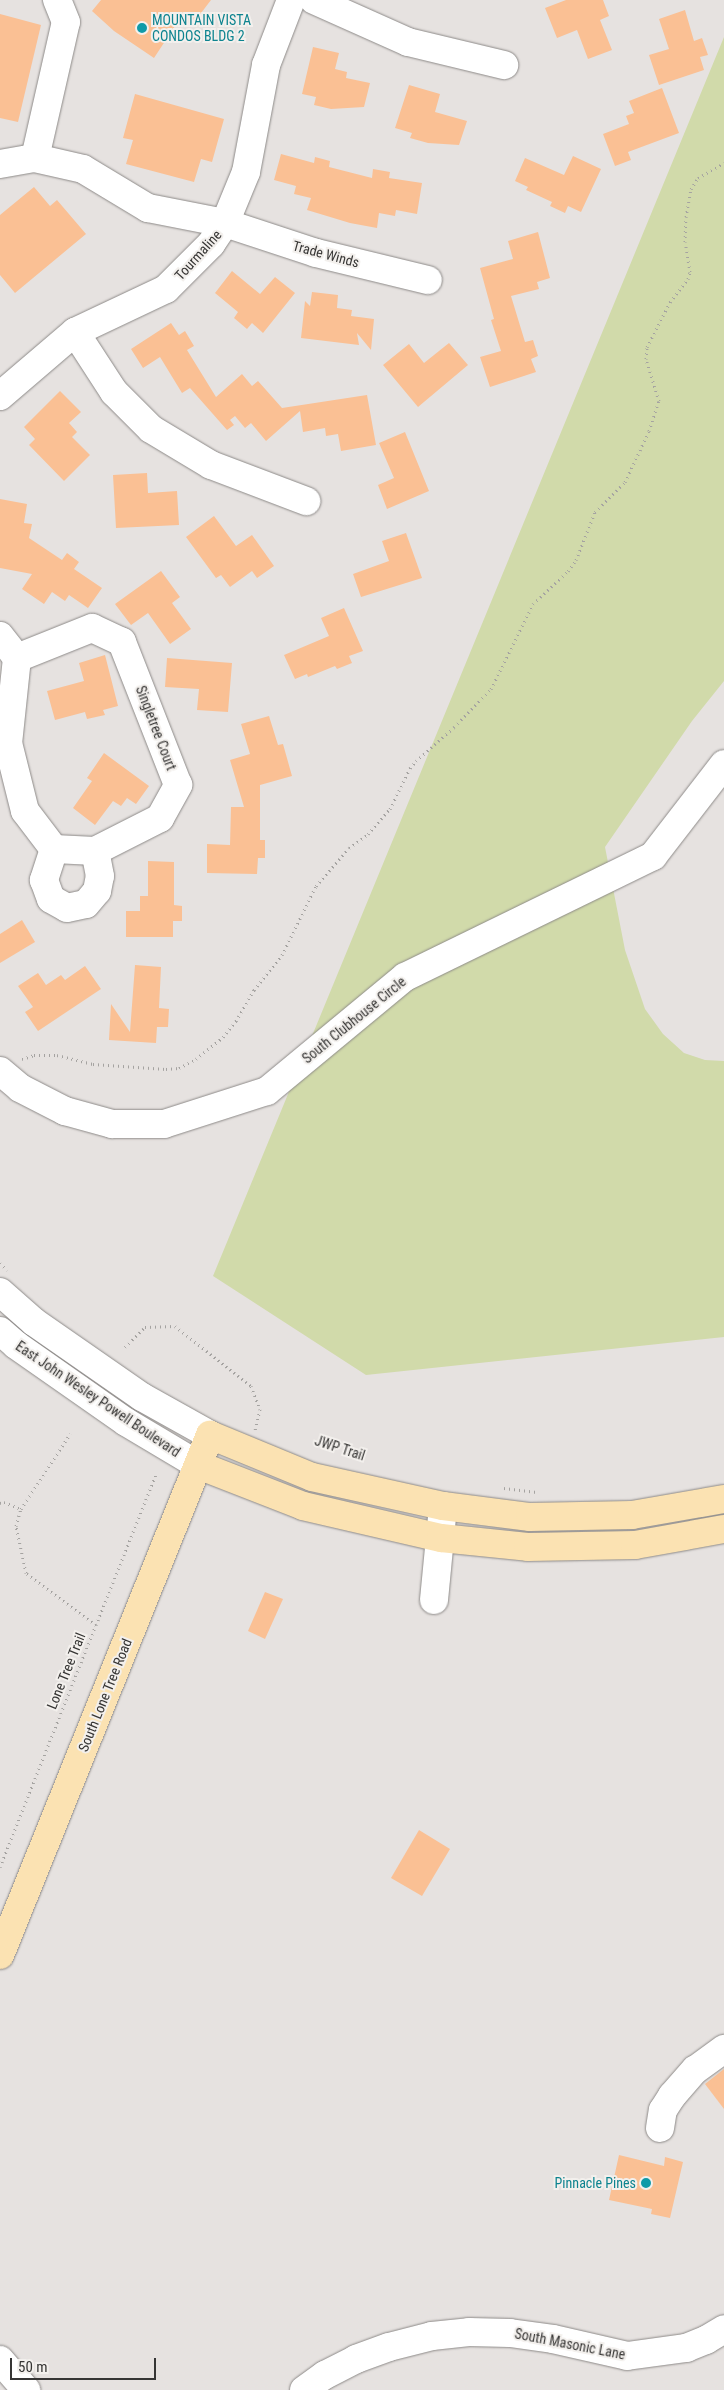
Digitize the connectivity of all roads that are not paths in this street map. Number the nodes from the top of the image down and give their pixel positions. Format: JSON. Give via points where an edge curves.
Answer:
{"nodes":[{"id":1,"x":57,"y":0,"type":"edge"},
{"id":2,"x":291,"y":0,"type":"edge"},
{"id":3,"x":314,"y":0,"type":"edge"},
{"id":4,"x":504,"y":64,"type":"dead end"},
{"id":5,"x":35,"y":158,"type":"junction"},
{"id":6,"x":0,"y":164,"type":"edge"},
{"id":7,"x":225,"y":223,"type":"junction"},
{"id":8,"x":428,"y":280,"type":"dead end"},
{"id":9,"x":75,"y":332,"type":"junction"},
{"id":10,"x":0,"y":396,"type":"edge"},
{"id":11,"x":306,"y":501,"type":"dead end"},
{"id":12,"x":0,"y":636,"type":"edge"},
{"id":13,"x":17,"y":658,"type":"junction"},
{"id":14,"x":724,"y":764,"type":"edge"},
{"id":15,"x":54,"y":849,"type":"junction"},
{"id":16,"x":95,"y":851,"type":"junction"},
{"id":17,"x":8,"y":1066,"type":"edge"},
{"id":18,"x":7,"y":1284,"type":"edge"},
{"id":19,"x":0,"y":1331,"type":"edge"},
{"id":20,"x":210,"y":1435,"type":"junction"},
{"id":21,"x":198,"y":1465,"type":"junction"},
{"id":22,"x":724,"y":1499,"type":"edge"},
{"id":23,"x":443,"y":1506,"type":"junction"},
{"id":24,"x":724,"y":1529,"type":"edge"},
{"id":25,"x":441,"y":1538,"type":"junction"},
{"id":26,"x":434,"y":1600,"type":"dead end"},
{"id":27,"x":0,"y":1955,"type":"edge"},
{"id":28,"x":724,"y":2048,"type":"edge"},
{"id":29,"x":660,"y":2128,"type":"dead end"},
{"id":30,"x":724,"y":2329,"type":"edge"},
{"id":31,"x":0,"y":2360,"type":"edge"},
{"id":32,"x":26,"y":2390,"type":"edge"},
{"id":33,"x":304,"y":2390,"type":"edge"}],
"edges":[{"from":1,"to":5,"type":"street","via":[[66,22]]},
{"from":2,"to":7,"type":"street","name":"Tourmaline","via":[[266,64],[246,172]]},
{"from":3,"to":4,"type":"street","via":[[408,42]]},
{"from":5,"to":6,"type":"street"},
{"from":5,"to":7,"type":"street","name":"Trade Winds","via":[[84,169],[148,208]]},
{"from":7,"to":8,"type":"street","name":"Trade Winds","via":[[316,252]]},
{"from":7,"to":9,"type":"street","name":"Tourmaline","via":[[211,244],[166,289]]},
{"from":9,"to":10,"type":"street","name":"Tourmaline"},
{"from":9,"to":11,"type":"street","via":[[114,392],[151,429],[211,465]]},
{"from":12,"to":13,"type":"street"},
{"from":13,"to":15,"type":"street","via":[[8,742],[25,811]]},
{"from":13,"to":16,"type":"street","name":"Singletree Court","via":[[92,628],[122,642],[178,785],[160,818]]},
{"from":14,"to":17,"type":"street","name":"South Clubhouse Circle","via":[[653,856],[405,977],[267,1091],[164,1124],[112,1124],[65,1111],[20,1088]]},
{"from":15,"to":16,"type":"street","name":"Singletree Court"},
{"from":15,"to":16,"type":"street","via":[[44,880],[51,899],[67,908],[86,904],[97,892],[100,876]]},
{"from":18,"to":20,"type":"street","name":"East John Wesley Powell Boulevard","via":[[34,1322],[142,1397]]},
{"from":19,"to":21,"type":"street","name":"East John Wesley Powell Boulevard","via":[[126,1422]]},
{"from":20,"to":21,"type":"main road","name":"South Lone Tree Road"},
{"from":20,"to":23,"type":"main road","name":"East John Wesley Powell Boulevard","via":[[312,1477]]},
{"from":21,"to":25,"type":"main road","name":"East John Wesley Powell Boulevard","via":[[303,1506]]},
{"from":21,"to":27,"type":"main road","name":"South Lone Tree Road"},
{"from":22,"to":23,"type":"main road","name":"East John Wesley Powell Boulevard","via":[[632,1515],[530,1517]]},
{"from":23,"to":25,"type":"street"},
{"from":24,"to":25,"type":"main road","name":"East John Wesley Powell Boulevard","via":[[635,1545],[528,1547]]},
{"from":25,"to":26,"type":"street"},
{"from":28,"to":29,"type":"street","via":[[695,2070],[672,2096],[663,2110]]},
{"from":30,"to":33,"type":"street","name":"South Masonic Lane","via":[[686,2348],[627,2356],[510,2333],[469,2332],[432,2336],[389,2346],[356,2359]]},
{"from":31,"to":32,"type":"street"}]}
